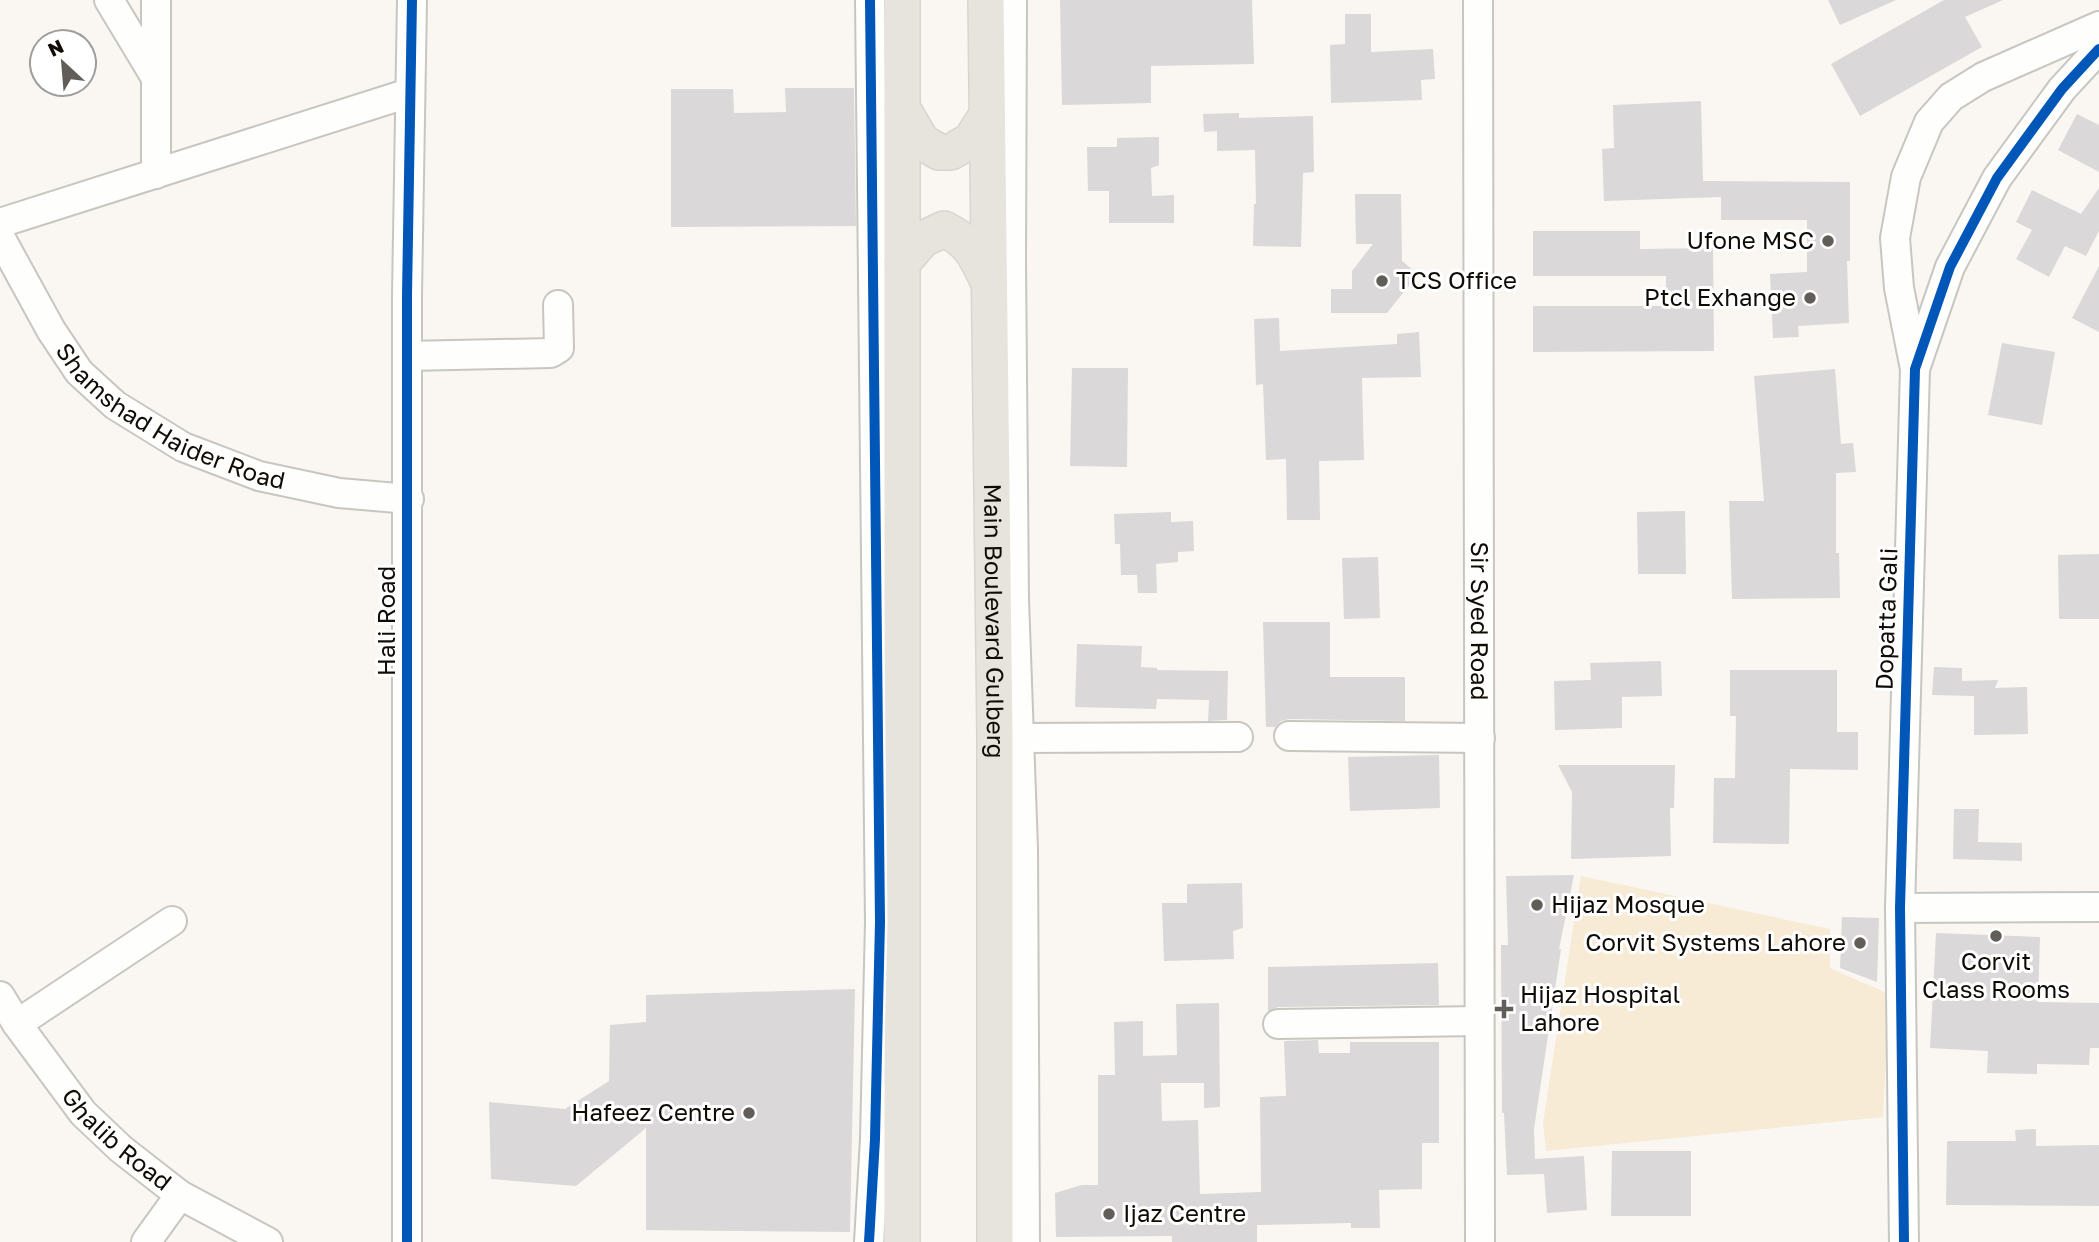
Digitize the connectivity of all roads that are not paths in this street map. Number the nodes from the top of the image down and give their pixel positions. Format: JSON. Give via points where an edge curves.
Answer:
{"nodes":[{"id":1,"x":109,"y":0,"type":"edge"},
{"id":2,"x":156,"y":0,"type":"edge"},
{"id":3,"x":412,"y":0,"type":"edge"},
{"id":4,"x":870,"y":0,"type":"edge"},
{"id":5,"x":902,"y":0,"type":"edge"},
{"id":6,"x":986,"y":0,"type":"edge"},
{"id":7,"x":1012,"y":0,"type":"edge"},
{"id":8,"x":1478,"y":0,"type":"edge"},
{"id":9,"x":2099,"y":26,"type":"edge"},
{"id":10,"x":2099,"y":50,"type":"edge"},
{"id":11,"x":156,"y":78,"type":"junction"},
{"id":12,"x":409,"y":93,"type":"junction"},
{"id":13,"x":902,"y":108,"type":"junction"},
{"id":14,"x":987,"y":115,"type":"junction"},
{"id":15,"x":156,"y":174,"type":"junction"},
{"id":16,"x":0,"y":223,"type":"edge"},
{"id":17,"x":0,"y":237,"type":"edge"},
{"id":18,"x":902,"y":263,"type":"junction"},
{"id":19,"x":989,"y":284,"type":"junction"},
{"id":20,"x":558,"y":305,"type":"dead end"},
{"id":21,"x":407,"y":356,"type":"junction"},
{"id":22,"x":1915,"y":369,"type":"junction"},
{"id":23,"x":409,"y":499,"type":"junction"},
{"id":24,"x":1289,"y":736,"type":"dead end"},
{"id":25,"x":1238,"y":737,"type":"dead end"},
{"id":26,"x":1020,"y":738,"type":"junction"},
{"id":27,"x":1480,"y":738,"type":"junction"},
{"id":28,"x":2099,"y":907,"type":"edge"},
{"id":29,"x":1900,"y":908,"type":"junction"},
{"id":30,"x":173,"y":920,"type":"dead end"},
{"id":31,"x":0,"y":996,"type":"edge"},
{"id":32,"x":1479,"y":1021,"type":"junction"},
{"id":33,"x":17,"y":1024,"type":"junction"},
{"id":34,"x":1278,"y":1024,"type":"dead end"},
{"id":35,"x":180,"y":1195,"type":"junction"},
{"id":36,"x":999,"y":1237,"type":"edge"},
{"id":37,"x":146,"y":1242,"type":"edge"},
{"id":38,"x":268,"y":1242,"type":"edge"},
{"id":39,"x":407,"y":1242,"type":"edge"},
{"id":40,"x":869,"y":1242,"type":"edge"},
{"id":41,"x":902,"y":1242,"type":"edge"},
{"id":42,"x":1025,"y":1242,"type":"edge"},
{"id":43,"x":1480,"y":1242,"type":"edge"},
{"id":44,"x":1904,"y":1242,"type":"edge"}],
"edges":[{"from":1,"to":11,"type":"street"},
{"from":2,"to":11,"type":"street"},
{"from":3,"to":12,"type":"street","name":"Hali Road"},
{"from":4,"to":40,"type":"street","via":[[880,922]]},
{"from":5,"to":13,"type":"main road"},
{"from":6,"to":14,"type":"main road","name":"Main Boulevard Gulberg"},
{"from":7,"to":26,"type":"street","via":[[1011,263]]},
{"from":8,"to":27,"type":"street","name":"Sir Syed Road"},
{"from":9,"to":22,"type":"street","via":[[1983,77],[1951,97],[1929,122],[1906,177],[1895,238],[1899,288]]},
{"from":10,"to":22,"type":"street","name":"Dopatta Gali","via":[[2062,89],[1997,178],[1950,267]]},
{"from":11,"to":15,"type":"street"},
{"from":12,"to":15,"type":"street"},
{"from":12,"to":21,"type":"street","name":"Hali Road"},
{"from":13,"to":14,"type":"main road","via":[[922,142],[939,152],[951,152],[971,140]]},
{"from":13,"to":18,"type":"main road"},
{"from":14,"to":19,"type":"main road","name":"Main Boulevard Gulberg"},
{"from":15,"to":16,"type":"street"},
{"from":17,"to":23,"type":"street","name":"Shamshad Haider Road","via":[[79,372],[116,405],[183,447],[259,476],[339,494]]},
{"from":18,"to":19,"type":"main road","via":[[923,239],[944,229],[960,237],[976,256]]},
{"from":18,"to":41,"type":"main road"},
{"from":19,"to":36,"type":"main road","name":"Main Boulevard Gulberg"},
{"from":20,"to":21,"type":"street","via":[[561,339],[559,348],[551,353]]},
{"from":21,"to":23,"type":"street","name":"Hali Road"},
{"from":22,"to":29,"type":"street","name":"Dopatta Gali"},
{"from":23,"to":39,"type":"street","name":"Hali Road"},
{"from":24,"to":27,"type":"street"},
{"from":25,"to":26,"type":"street"},
{"from":26,"to":42,"type":"street"},
{"from":27,"to":32,"type":"street","name":"Sir Syed Road"},
{"from":28,"to":29,"type":"street"},
{"from":29,"to":44,"type":"street","name":"Dopatta Gali"},
{"from":30,"to":33,"type":"street"},
{"from":31,"to":33,"type":"street","name":"Ghalib Road"},
{"from":32,"to":34,"type":"street"},
{"from":32,"to":43,"type":"street","name":"Sir Syed Road"},
{"from":33,"to":35,"type":"street","name":"Ghalib Road","via":[[83,1113]]},
{"from":35,"to":37,"type":"street"},
{"from":35,"to":38,"type":"street","name":"Ghalib Road"}]}
